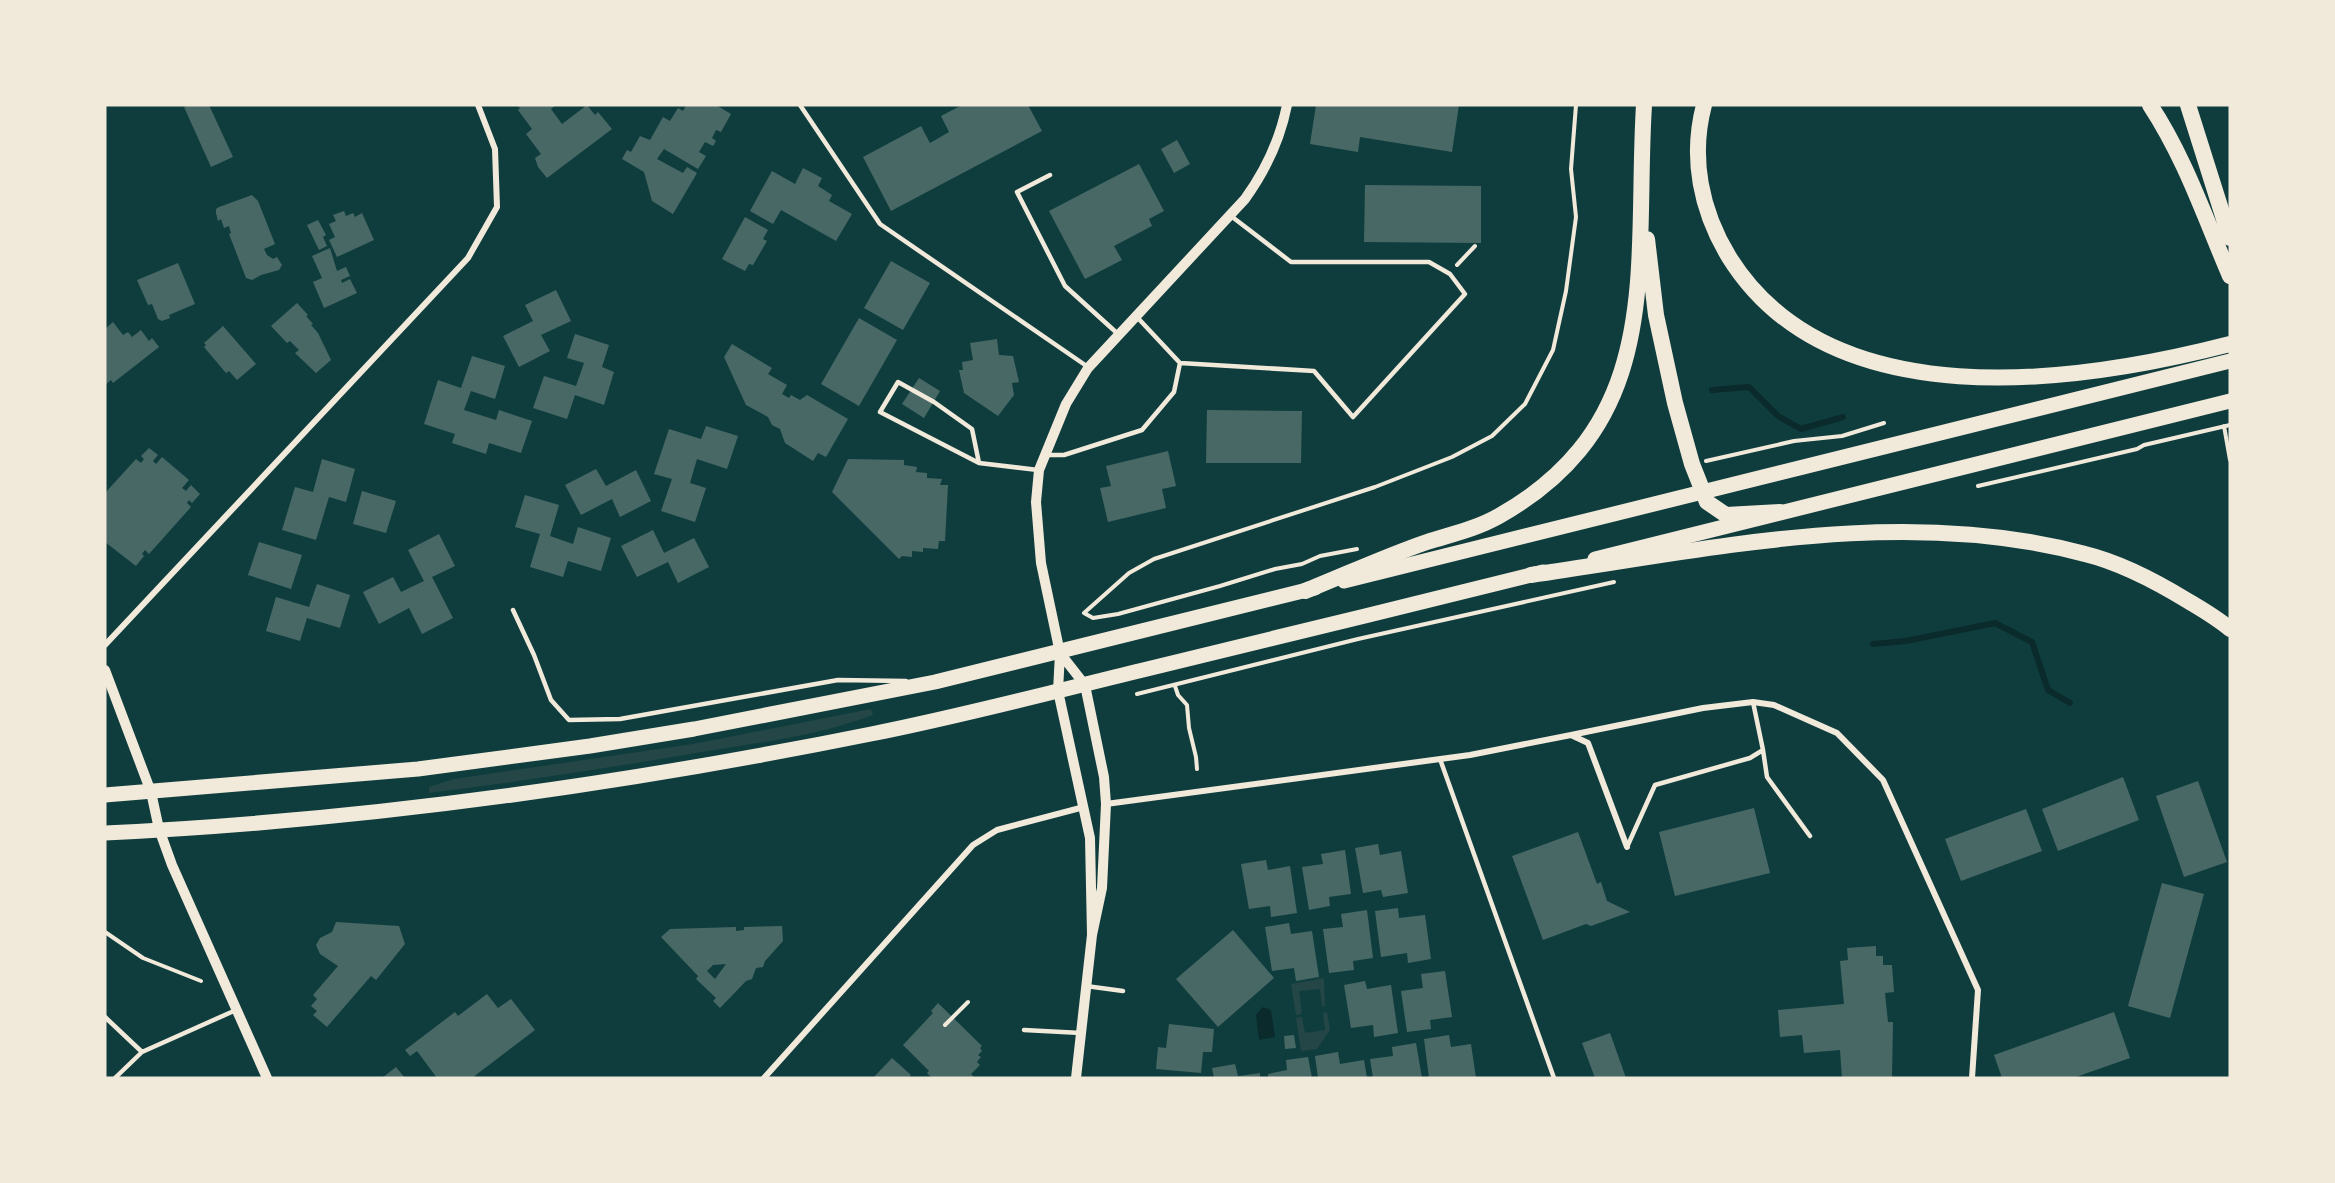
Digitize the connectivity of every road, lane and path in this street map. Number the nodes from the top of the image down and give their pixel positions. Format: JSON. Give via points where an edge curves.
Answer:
{"nodes":[{"id":1,"x":478,"y":105,"type":"edge"},
{"id":2,"x":800,"y":105,"type":"edge"},
{"id":3,"x":1287,"y":105,"type":"edge"},
{"id":4,"x":1576,"y":105,"type":"edge"},
{"id":5,"x":1644,"y":105,"type":"edge"},
{"id":6,"x":1704,"y":105,"type":"edge"},
{"id":7,"x":2150,"y":105,"type":"edge"},
{"id":8,"x":2188,"y":105,"type":"edge"},
{"id":9,"x":1050,"y":175,"type":"dead end"},
{"id":10,"x":1642,"y":212,"type":"junction"},
{"id":11,"x":1229,"y":215,"type":"junction"},
{"id":12,"x":2230,"y":238,"type":"edge"},
{"id":13,"x":1475,"y":246,"type":"dead end"},
{"id":14,"x":1454,"y":268,"type":"dead end"},
{"id":15,"x":2230,"y":276,"type":"edge"},
{"id":16,"x":1136,"y":315,"type":"junction"},
{"id":17,"x":1118,"y":334,"type":"junction"},
{"id":18,"x":2230,"y":344,"type":"edge"},
{"id":19,"x":2230,"y":361,"type":"edge"},
{"id":20,"x":1180,"y":363,"type":"junction"},
{"id":21,"x":1088,"y":368,"type":"junction"},
{"id":22,"x":2230,"y":401,"type":"edge"},
{"id":23,"x":1884,"y":423,"type":"dead end"},
{"id":24,"x":2230,"y":424,"type":"edge"},
{"id":25,"x":2224,"y":426,"type":"junction"},
{"id":26,"x":1045,"y":455,"type":"junction"},
{"id":27,"x":2230,"y":460,"type":"edge"},
{"id":28,"x":1703,"y":462,"type":"dead end"},
{"id":29,"x":979,"y":463,"type":"junction"},
{"id":30,"x":1040,"y":470,"type":"junction"},
{"id":31,"x":1978,"y":486,"type":"dead end"},
{"id":32,"x":1701,"y":491,"type":"junction"},
{"id":33,"x":1780,"y":512,"type":"junction"},
{"id":34,"x":1367,"y":547,"type":"dead end"},
{"id":35,"x":1531,"y":575,"type":"junction"},
{"id":36,"x":1622,"y":580,"type":"dead end"},
{"id":37,"x":1305,"y":591,"type":"junction"},
{"id":38,"x":513,"y":610,"type":"dead end"},
{"id":39,"x":2230,"y":629,"type":"edge"},
{"id":40,"x":105,"y":645,"type":"edge"},
{"id":41,"x":1060,"y":652,"type":"junction"},
{"id":42,"x":105,"y":670,"type":"edge"},
{"id":43,"x":935,"y":682,"type":"junction"},
{"id":44,"x":1084,"y":685,"type":"junction"},
{"id":45,"x":1175,"y":686,"type":"junction"},
{"id":46,"x":1058,"y":691,"type":"junction"},
{"id":47,"x":1137,"y":694,"type":"dead end"},
{"id":48,"x":1754,"y":702,"type":"junction"},
{"id":49,"x":1571,"y":735,"type":"junction"},
{"id":50,"x":1763,"y":750,"type":"junction"},
{"id":51,"x":1440,"y":759,"type":"junction"},
{"id":52,"x":1197,"y":769,"type":"dead end"},
{"id":53,"x":151,"y":792,"type":"junction"},
{"id":54,"x":105,"y":795,"type":"edge"},
{"id":55,"x":1106,"y":804,"type":"junction"},
{"id":56,"x":1084,"y":807,"type":"junction"},
{"id":57,"x":159,"y":829,"type":"junction"},
{"id":58,"x":105,"y":832,"type":"edge"},
{"id":59,"x":1810,"y":836,"type":"dead end"},
{"id":60,"x":1628,"y":847,"type":"joint"},
{"id":61,"x":105,"y":933,"type":"edge"},
{"id":62,"x":1092,"y":935,"type":"junction"},
{"id":63,"x":201,"y":981,"type":"dead end"},
{"id":64,"x":1086,"y":986,"type":"junction"},
{"id":65,"x":1123,"y":991,"type":"dead end"},
{"id":66,"x":968,"y":1002,"type":"dead end"},
{"id":67,"x":236,"y":1010,"type":"junction"},
{"id":68,"x":105,"y":1017,"type":"edge"},
{"id":69,"x":945,"y":1025,"type":"dead end"},
{"id":70,"x":1024,"y":1030,"type":"dead end"},
{"id":71,"x":1081,"y":1033,"type":"junction"},
{"id":72,"x":142,"y":1052,"type":"junction"},
{"id":73,"x":115,"y":1078,"type":"edge"},
{"id":74,"x":267,"y":1078,"type":"edge"},
{"id":75,"x":764,"y":1078,"type":"edge"},
{"id":76,"x":1076,"y":1078,"type":"edge"},
{"id":77,"x":1554,"y":1078,"type":"edge"},
{"id":78,"x":1972,"y":1078,"type":"edge"}],
"edges":[{"from":1,"to":40,"type":"street","via":[[495,149],[497,207],[468,258]]},
{"from":2,"to":21,"type":"lane","via":[[880,224]]},
{"from":3,"to":11,"type":"street","via":[[1275,149],[1262,176]]},
{"from":4,"to":34,"type":"path","via":[[1571,169],[1576,217],[1566,291],[1553,350],[1525,404],[1492,436],[1452,457],[1375,487],[1154,559],[1129,573],[1084,613],[1093,618],[1118,614],[1320,556]]},
{"from":5,"to":10,"type":"highway"},
{"from":6,"to":18,"type":"highway","via":[[1697,164],[1701,192],[1720,242],[1770,309],[1824,343],[1911,371],[1962,377],[2093,372]]},
{"from":7,"to":15,"type":"highway","via":[[2187,171]]},
{"from":8,"to":12,"type":"highway"},
{"from":9,"to":17,"type":"lane","via":[[1017,192],[1065,286]]},
{"from":10,"to":32,"type":"highway","via":[[1663,347]]},
{"from":10,"to":37,"type":"highway","via":[[1636,313],[1630,344],[1612,398],[1578,451],[1527,498],[1499,516]]},
{"from":11,"to":16,"type":"street"},
{"from":11,"to":20,"type":"lane","via":[[1291,262],[1429,262],[1450,274],[1465,294],[1353,417],[1314,371]]},
{"from":13,"to":14,"type":"path"},
{"from":16,"to":17,"type":"street"},
{"from":16,"to":20,"type":"lane"},
{"from":17,"to":21,"type":"street"},
{"from":19,"to":32,"type":"main road"},
{"from":20,"to":26,"type":"lane","via":[[1174,392],[1142,430],[1064,455]]},
{"from":21,"to":26,"type":"street","via":[[1066,404]]},
{"from":22,"to":33,"type":"main road"},
{"from":23,"to":28,"type":"path","via":[[1842,436],[1794,441]]},
{"from":24,"to":25,"type":"path"},
{"from":25,"to":27,"type":"path"},
{"from":25,"to":31,"type":"path"},
{"from":26,"to":30,"type":"street"},
{"from":29,"to":29,"type":"lane","via":[[880,412],[898,382],[972,429]]},
{"from":29,"to":30,"type":"lane"},
{"from":30,"to":41,"type":"street","via":[[1036,502],[1041,563]]},
{"from":32,"to":33,"type":"highway","via":[[1707,502],[1726,514]]},
{"from":32,"to":37,"type":"main road"},
{"from":33,"to":35,"type":"main road"},
{"from":35,"to":39,"type":"highway","via":[[1806,535],[1920,532],[2015,538],[2087,554],[2156,582]]},
{"from":35,"to":44,"type":"main road"},
{"from":36,"to":45,"type":"path","via":[[1358,639]]},
{"from":37,"to":41,"type":"main road"},
{"from":38,"to":43,"type":"lane","via":[[551,700],[569,720],[620,719],[838,680]]},
{"from":41,"to":43,"type":"main road"},
{"from":41,"to":44,"type":"street"},
{"from":41,"to":46,"type":"street"},
{"from":42,"to":53,"type":"street"},
{"from":43,"to":53,"type":"main road","via":[[590,746],[418,769]]},
{"from":44,"to":46,"type":"main road"},
{"from":44,"to":55,"type":"street"},
{"from":45,"to":47,"type":"path"},
{"from":45,"to":52,"type":"path","via":[[1186,705]]},
{"from":46,"to":56,"type":"street"},
{"from":46,"to":57,"type":"main road","via":[[874,734],[596,783],[296,820]]},
{"from":48,"to":49,"type":"street","via":[[1703,708]]},
{"from":48,"to":50,"type":"lane"},
{"from":48,"to":78,"type":"street","via":[[1774,705],[1837,733],[1883,780],[1978,990]]},
{"from":49,"to":51,"type":"street"},
{"from":49,"to":60,"type":"street","via":[[1588,743]]},
{"from":50,"to":59,"type":"lane","via":[[1767,777]]},
{"from":50,"to":60,"type":"lane","via":[[1750,758],[1655,785]]},
{"from":51,"to":55,"type":"street"},
{"from":51,"to":77,"type":"lane"},
{"from":53,"to":54,"type":"main road"},
{"from":53,"to":57,"type":"street"},
{"from":55,"to":62,"type":"street","via":[[1102,888]]},
{"from":56,"to":62,"type":"street","via":[[1090,838]]},
{"from":56,"to":75,"type":"street","via":[[1007,827],[973,845]]},
{"from":57,"to":58,"type":"main road"},
{"from":57,"to":67,"type":"street"},
{"from":61,"to":63,"type":"path","via":[[142,958]]},
{"from":62,"to":64,"type":"street"},
{"from":64,"to":65,"type":"lane"},
{"from":64,"to":71,"type":"street"},
{"from":66,"to":69,"type":"path"},
{"from":67,"to":72,"type":"lane"},
{"from":67,"to":74,"type":"street"},
{"from":68,"to":72,"type":"lane"},
{"from":70,"to":71,"type":"lane"},
{"from":71,"to":76,"type":"street"},
{"from":72,"to":73,"type":"lane"}]}
